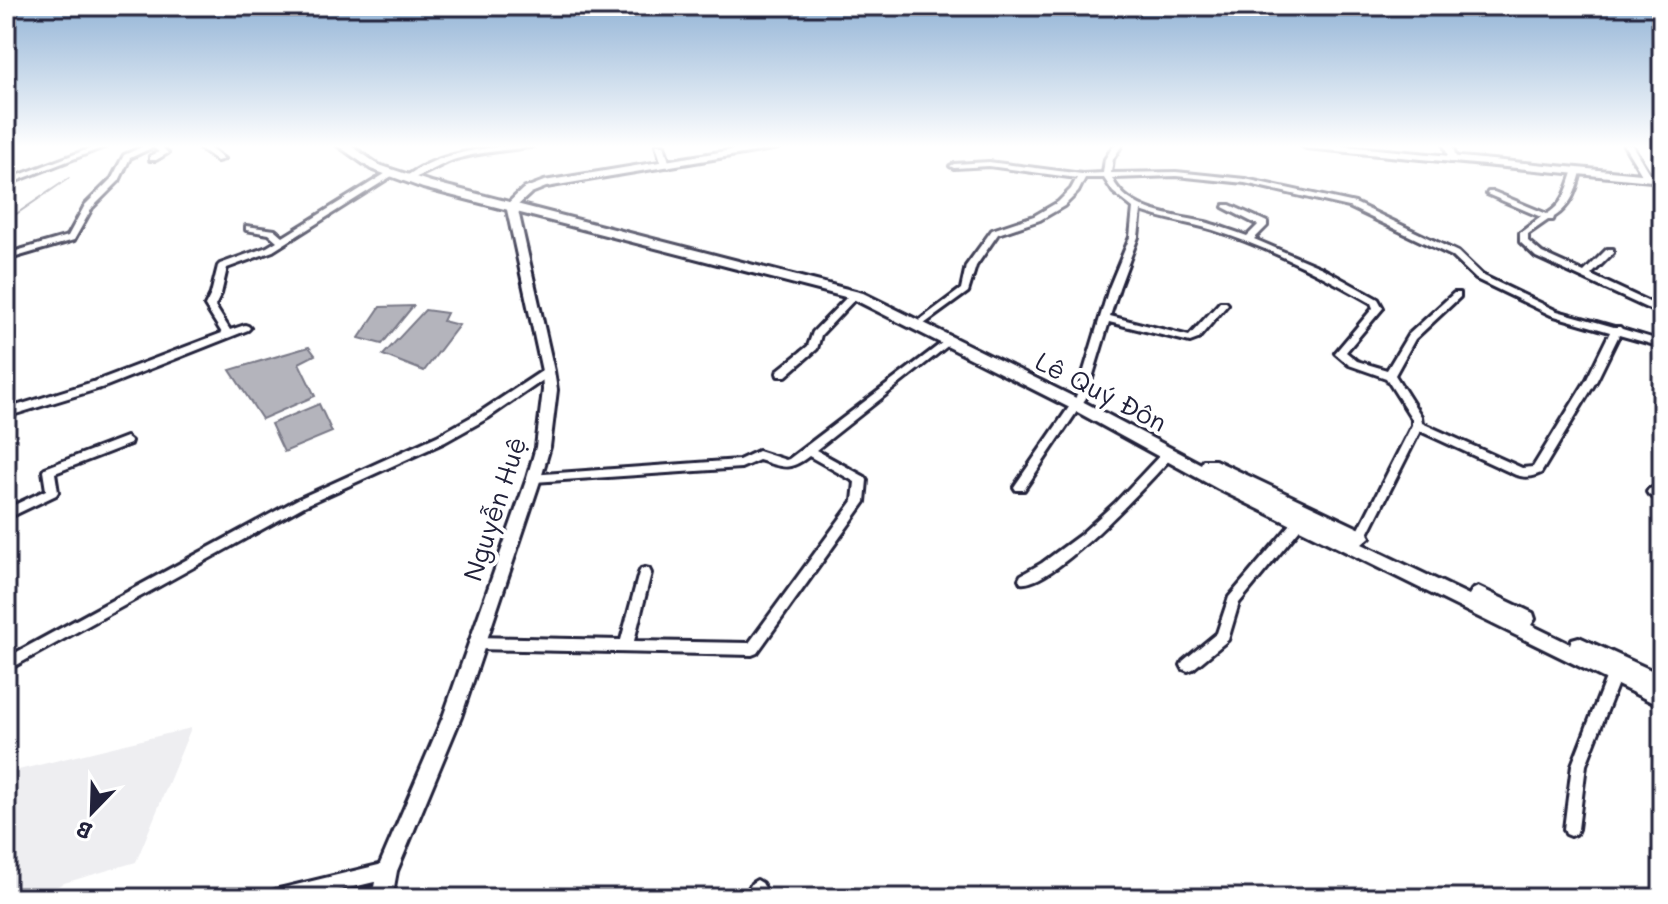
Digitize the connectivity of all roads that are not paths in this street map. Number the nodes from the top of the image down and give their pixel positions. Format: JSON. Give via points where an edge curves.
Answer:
{"nodes":[{"id":1,"x":108,"y":187,"type":"edge"},
{"id":2,"x":370,"y":187,"type":"edge"},
{"id":3,"x":439,"y":187,"type":"edge"},
{"id":4,"x":534,"y":187,"type":"edge"},
{"id":5,"x":1076,"y":187,"type":"edge"},
{"id":6,"x":1114,"y":187,"type":"edge"},
{"id":7,"x":1272,"y":187,"type":"edge"},
{"id":8,"x":1573,"y":187,"type":"edge"},
{"id":9,"x":1491,"y":194,"type":"dead end"},
{"id":10,"x":513,"y":202,"type":"junction"},
{"id":11,"x":1227,"y":207,"type":"dead end"},
{"id":12,"x":1137,"y":209,"type":"junction"},
{"id":13,"x":1550,"y":218,"type":"junction"},
{"id":14,"x":249,"y":228,"type":"dead end"},
{"id":15,"x":1248,"y":240,"type":"junction"},
{"id":16,"x":283,"y":241,"type":"junction"},
{"id":17,"x":1610,"y":251,"type":"dead end"},
{"id":18,"x":6,"y":257,"type":"edge"},
{"id":19,"x":735,"y":259,"type":"junction"},
{"id":20,"x":1584,"y":277,"type":"junction"},
{"id":21,"x":854,"y":295,"type":"junction"},
{"id":22,"x":1457,"y":295,"type":"dead end"},
{"id":23,"x":1223,"y":304,"type":"dead end"},
{"id":24,"x":1662,"y":312,"type":"edge"},
{"id":25,"x":1106,"y":318,"type":"junction"},
{"id":26,"x":924,"y":321,"type":"junction"},
{"id":27,"x":245,"y":328,"type":"dead end"},
{"id":28,"x":1617,"y":329,"type":"junction"},
{"id":29,"x":228,"y":334,"type":"junction"},
{"id":30,"x":947,"y":342,"type":"junction"},
{"id":31,"x":1662,"y":344,"type":"edge"},
{"id":32,"x":548,"y":371,"type":"junction"},
{"id":33,"x":782,"y":373,"type":"dead end"},
{"id":34,"x":1390,"y":375,"type":"junction"},
{"id":35,"x":1078,"y":401,"type":"junction"},
{"id":36,"x":6,"y":413,"type":"edge"},
{"id":37,"x":1417,"y":425,"type":"junction"},
{"id":38,"x":126,"y":441,"type":"dead end"},
{"id":39,"x":808,"y":450,"type":"junction"},
{"id":40,"x":1168,"y":454,"type":"junction"},
{"id":41,"x":534,"y":478,"type":"junction"},
{"id":42,"x":1020,"y":487,"type":"dead end"},
{"id":43,"x":6,"y":514,"type":"edge"},
{"id":44,"x":1300,"y":521,"type":"junction"},
{"id":45,"x":1361,"y":537,"type":"junction"},
{"id":46,"x":645,"y":573,"type":"dead end"},
{"id":47,"x":1025,"y":579,"type":"dead end"},
{"id":48,"x":1496,"y":610,"type":"junction"},
{"id":49,"x":476,"y":643,"type":"junction"},
{"id":50,"x":626,"y":646,"type":"junction"},
{"id":51,"x":6,"y":665,"type":"edge"},
{"id":52,"x":1188,"y":665,"type":"dead end"},
{"id":53,"x":1614,"y":675,"type":"junction"},
{"id":54,"x":1662,"y":685,"type":"edge"},
{"id":55,"x":1662,"y":698,"type":"edge"},
{"id":56,"x":1571,"y":829,"type":"dead end"},
{"id":57,"x":387,"y":871,"type":"junction"},
{"id":58,"x":383,"y":896,"type":"edge"},
{"id":59,"x":275,"y":898,"type":"edge"},
{"id":60,"x":362,"y":898,"type":"edge"}],
"edges":[{"from":1,"to":18,"type":"street","via":[[88,207],[71,238]]},
{"from":2,"to":16,"type":"street"},
{"from":3,"to":10,"type":"main road","name":"Lê Quý Đôn"},
{"from":4,"to":10,"type":"street"},
{"from":5,"to":26,"type":"street","via":[[1037,218],[995,232],[971,266],[965,290]]},
{"from":6,"to":12,"type":"street"},
{"from":7,"to":28,"type":"street","via":[[1361,208],[1455,254],[1479,277],[1539,306]]},
{"from":8,"to":13,"type":"street","via":[[1570,200]]},
{"from":9,"to":13,"type":"street"},
{"from":10,"to":19,"type":"main road","name":"Lê Quý Đôn"},
{"from":10,"to":32,"type":"street","name":"Nguyễn Huệ"},
{"from":11,"to":15,"type":"street","via":[[1264,224]]},
{"from":12,"to":15,"type":"street"},
{"from":12,"to":25,"type":"street","via":[[1134,237]]},
{"from":13,"to":20,"type":"street","via":[[1524,233],[1524,242]]},
{"from":14,"to":16,"type":"street"},
{"from":15,"to":34,"type":"street","via":[[1377,303],[1340,353],[1348,361]]},
{"from":16,"to":29,"type":"street","via":[[220,270],[219,294],[210,306]]},
{"from":17,"to":20,"type":"street"},
{"from":19,"to":21,"type":"main road","name":"Lê Quý Đôn"},
{"from":19,"to":26,"type":"main road","name":"Lê Quý Đôn","via":[[853,287]]},
{"from":20,"to":24,"type":"street"},
{"from":21,"to":30,"type":"main road","name":"Lê Quý Đôn"},
{"from":21,"to":33,"type":"street","via":[[816,334],[813,347]]},
{"from":22,"to":34,"type":"street","via":[[1411,337]]},
{"from":23,"to":25,"type":"street","via":[[1190,339]]},
{"from":25,"to":35,"type":"street"},
{"from":26,"to":35,"type":"main road","name":"Lê Quý Đôn"},
{"from":27,"to":29,"type":"street"},
{"from":28,"to":31,"type":"street"},
{"from":28,"to":37,"type":"street","via":[[1537,470],[1520,472]]},
{"from":29,"to":36,"type":"street","via":[[100,384]]},
{"from":30,"to":35,"type":"main road","name":"Lê Quý Đôn"},
{"from":30,"to":39,"type":"street"},
{"from":32,"to":41,"type":"street","name":"Nguyễn Huệ","via":[[543,447]]},
{"from":32,"to":51,"type":"street","via":[[441,439],[302,502]]},
{"from":34,"to":37,"type":"street"},
{"from":35,"to":40,"type":"main road","name":"Lê Quý Đôn"},
{"from":35,"to":42,"type":"street"},
{"from":35,"to":45,"type":"main road","name":"Lê Quý Đôn"},
{"from":37,"to":45,"type":"street"},
{"from":38,"to":43,"type":"street","via":[[49,471],[52,492]]},
{"from":39,"to":41,"type":"street","via":[[786,464],[758,455],[741,464]]},
{"from":39,"to":50,"type":"street","via":[[861,480],[859,502],[756,645]]},
{"from":40,"to":44,"type":"main road","name":"Lê Quý Đôn"},
{"from":40,"to":47,"type":"street","via":[[1107,520],[1058,562]]},
{"from":41,"to":49,"type":"street","name":"Nguyễn Huệ"},
{"from":44,"to":48,"type":"main road","name":"Lê Quý Đôn"},
{"from":44,"to":52,"type":"street","via":[[1233,601],[1223,636]]},
{"from":45,"to":48,"type":"main road","name":"Lê Quý Đôn"},
{"from":46,"to":50,"type":"street"},
{"from":48,"to":53,"type":"main road","name":"Lê Quý Đôn"},
{"from":48,"to":54,"type":"main road","name":"Lê Quý Đôn"},
{"from":49,"to":50,"type":"street"},
{"from":49,"to":57,"type":"street","name":"Nguyễn Huệ","via":[[452,717]]},
{"from":53,"to":55,"type":"main road","name":"Lê Quý Đôn"},
{"from":53,"to":56,"type":"street","via":[[1579,765]]},
{"from":57,"to":58,"type":"street","name":"Nguyễn Huệ"},
{"from":57,"to":59,"type":"street"},
{"from":58,"to":60,"type":"street"}]}
